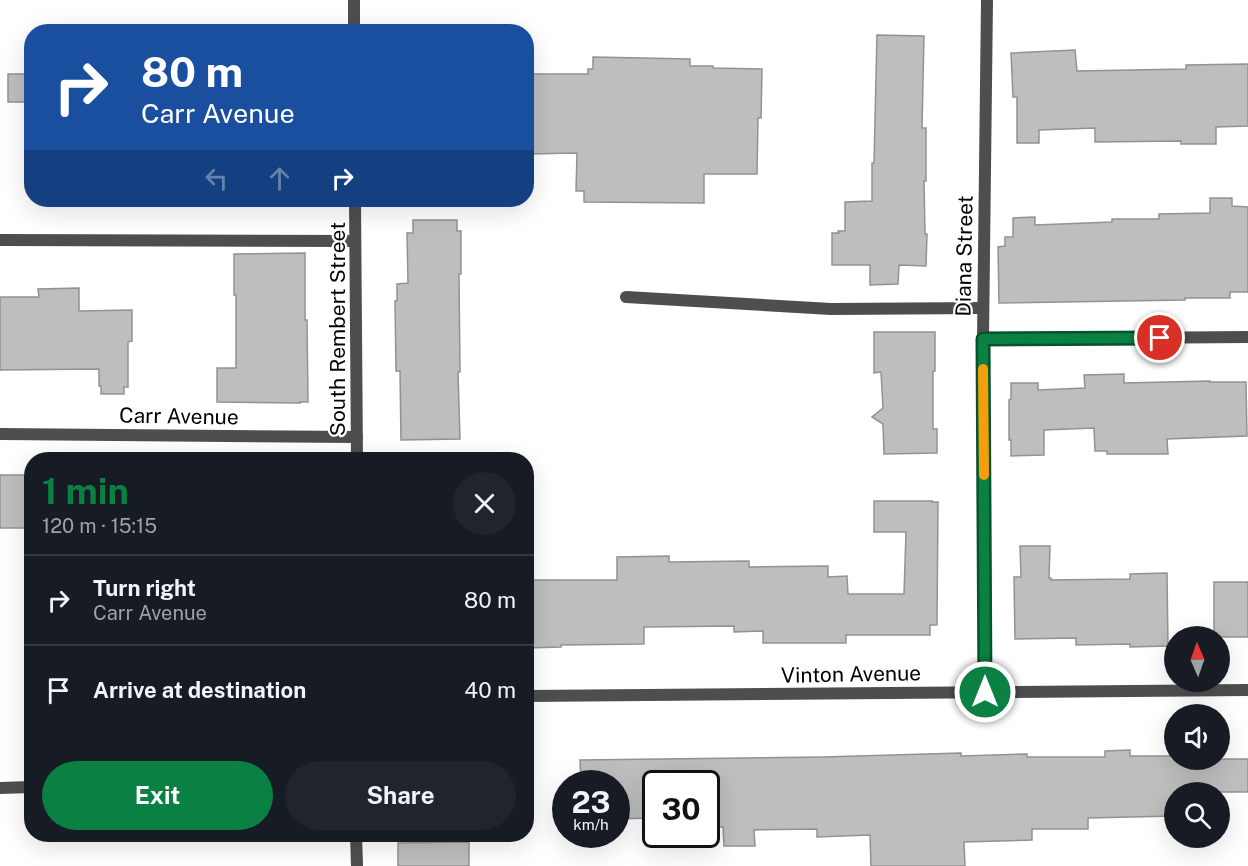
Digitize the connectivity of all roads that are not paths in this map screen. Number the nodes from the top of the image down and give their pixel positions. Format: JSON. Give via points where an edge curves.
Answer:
{"nodes":[{"id":1,"x":354,"y":0,"type":"edge"},
{"id":2,"x":987,"y":0,"type":"edge"},
{"id":3,"x":354,"y":24,"type":"edge"},
{"id":4,"x":355,"y":207,"type":"edge"},
{"id":5,"x":0,"y":240,"type":"edge"},
{"id":6,"x":356,"y":241,"type":"junction"},
{"id":7,"x":626,"y":297,"type":"dead end"},
{"id":8,"x":983,"y":308,"type":"junction"},
{"id":9,"x":1248,"y":337,"type":"edge"},
{"id":10,"x":983,"y":339,"type":"junction"},
{"id":11,"x":0,"y":434,"type":"edge"},
{"id":12,"x":357,"y":437,"type":"junction"},
{"id":13,"x":357,"y":452,"type":"edge"},
{"id":14,"x":1248,"y":690,"type":"edge"},
{"id":15,"x":985,"y":692,"type":"junction"},
{"id":16,"x":534,"y":696,"type":"edge"},
{"id":17,"x":0,"y":788,"type":"edge"},
{"id":18,"x":24,"y":788,"type":"edge"},
{"id":19,"x":356,"y":842,"type":"edge"},
{"id":20,"x":357,"y":866,"type":"edge"}],
"edges":[{"from":1,"to":3,"type":"street"},
{"from":2,"to":8,"type":"street","name":"Diana Street"},
{"from":4,"to":6,"type":"street","name":"South Rembert Street"},
{"from":5,"to":6,"type":"street"},
{"from":6,"to":12,"type":"street","name":"South Rembert Street"},
{"from":7,"to":8,"type":"street","via":[[831,309]]},
{"from":8,"to":10,"type":"street","name":"Diana Street"},
{"from":9,"to":10,"type":"street"},
{"from":10,"to":15,"type":"street","name":"Diana Street"},
{"from":11,"to":12,"type":"street","name":"Carr Avenue"},
{"from":12,"to":13,"type":"street","name":"South Rembert Street"},
{"from":14,"to":15,"type":"street","name":"Vinton Avenue"},
{"from":15,"to":16,"type":"street","name":"Vinton Avenue"},
{"from":17,"to":18,"type":"street"},
{"from":19,"to":20,"type":"street"}]}
